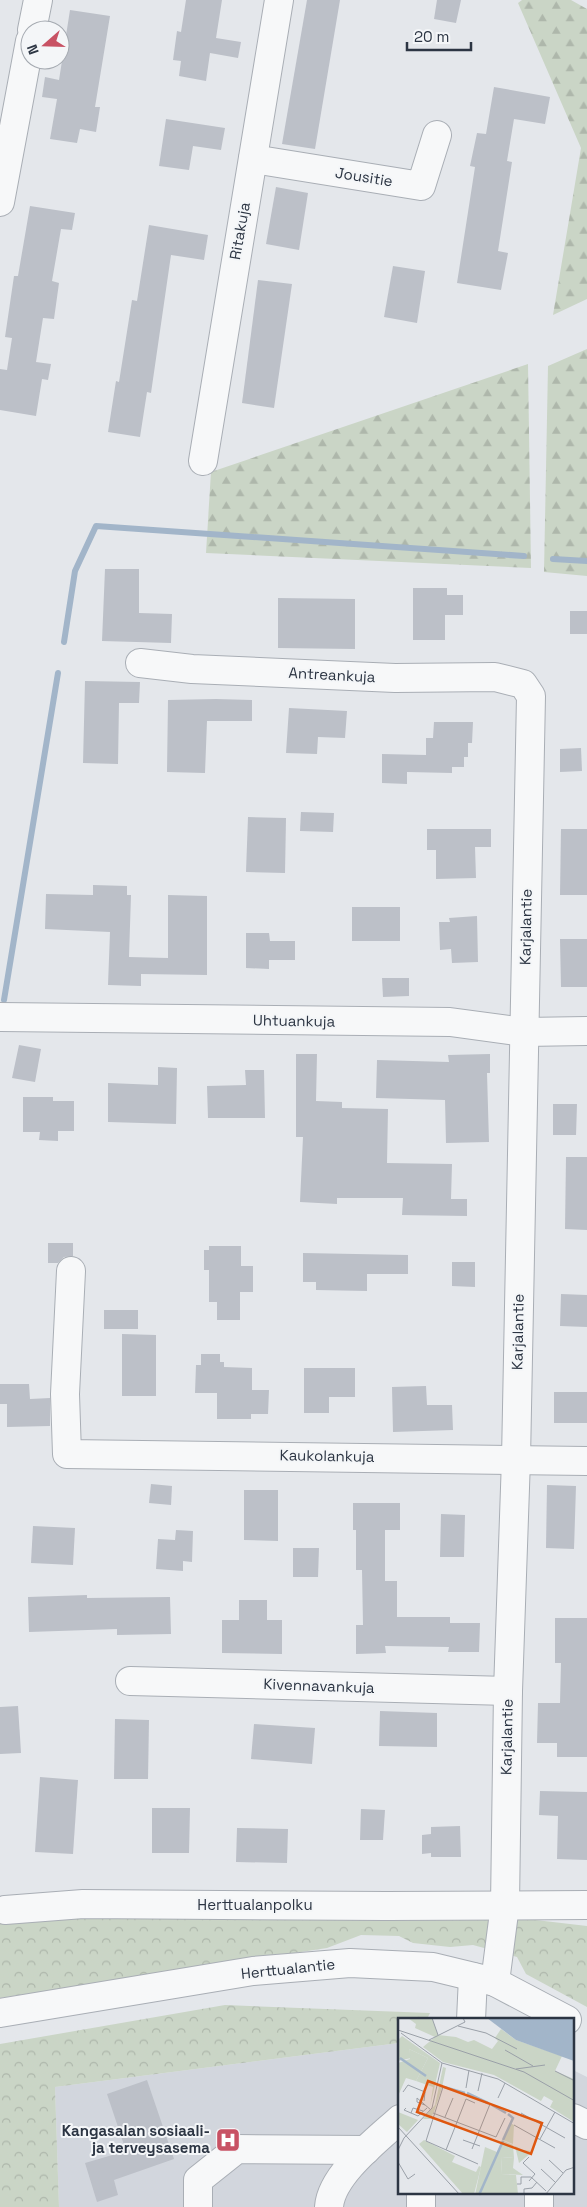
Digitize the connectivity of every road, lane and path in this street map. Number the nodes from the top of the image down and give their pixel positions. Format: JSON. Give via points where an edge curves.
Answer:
{"nodes":[{"id":1,"x":38,"y":0,"type":"edge"},
{"id":2,"x":278,"y":0,"type":"edge"},
{"id":3,"x":34,"y":20,"type":"edge"},
{"id":4,"x":25,"y":70,"type":"edge"},
{"id":5,"x":437,"y":135,"type":"dead end"},
{"id":6,"x":253,"y":158,"type":"junction"},
{"id":7,"x":0,"y":202,"type":"edge"},
{"id":8,"x":203,"y":462,"type":"dead end"},
{"id":9,"x":140,"y":663,"type":"dead end"},
{"id":10,"x":522,"y":684,"type":"joint"},
{"id":11,"x":0,"y":1017,"type":"edge"},
{"id":12,"x":587,"y":1031,"type":"edge"},
{"id":13,"x":524,"y":1032,"type":"junction"},
{"id":14,"x":71,"y":1271,"type":"dead end"},
{"id":15,"x":516,"y":1459,"type":"junction"},
{"id":16,"x":587,"y":1461,"type":"edge"},
{"id":17,"x":130,"y":1681,"type":"dead end"},
{"id":18,"x":508,"y":1691,"type":"junction"},
{"id":19,"x":505,"y":1905,"type":"junction"},
{"id":20,"x":587,"y":1905,"type":"edge"},
{"id":21,"x":5,"y":1910,"type":"dead end"},
{"id":22,"x":484,"y":1980,"type":"junction"},
{"id":23,"x":0,"y":2013,"type":"edge"},
{"id":24,"x":472,"y":2018,"type":"edge"},
{"id":25,"x":563,"y":2018,"type":"edge"},
{"id":26,"x":574,"y":2023,"type":"edge"},
{"id":27,"x":587,"y":2030,"type":"edge"},
{"id":28,"x":574,"y":2119,"type":"edge"},
{"id":29,"x":398,"y":2121,"type":"edge"},
{"id":30,"x":587,"y":2126,"type":"edge"},
{"id":31,"x":366,"y":2150,"type":"junction"},
{"id":32,"x":421,"y":2194,"type":"edge"},
{"id":33,"x":539,"y":2194,"type":"edge"},
{"id":34,"x":198,"y":2207,"type":"edge"},
{"id":35,"x":329,"y":2207,"type":"edge"},
{"id":36,"x":421,"y":2207,"type":"edge"},
{"id":37,"x":539,"y":2207,"type":"edge"}],
"edges":[{"from":1,"to":3,"type":"street"},
{"from":2,"to":6,"type":"street","name":"Ritakuja"},
{"from":4,"to":7,"type":"street"},
{"from":5,"to":6,"type":"street","name":"Jousitie","via":[[422,186]]},
{"from":6,"to":8,"type":"street","name":"Ritakuja"},
{"from":9,"to":10,"type":"street","name":"Antreankuja","via":[[192,669],[395,678],[495,677]]},
{"from":10,"to":13,"type":"street","name":"Karjalantie","via":[[531,696]]},
{"from":11,"to":13,"type":"street","name":"Uhtuankuja","via":[[450,1022]]},
{"from":12,"to":13,"type":"street","name":"Uhtuankuja"},
{"from":13,"to":15,"type":"street","name":"Karjalantie"},
{"from":14,"to":15,"type":"street","name":"Kaukolankuja","via":[[67,1454]]},
{"from":15,"to":16,"type":"street","name":"Kaukolankuja"},
{"from":15,"to":18,"type":"street","name":"Karjalantie"},
{"from":17,"to":18,"type":"street","name":"Kivennavankuja"},
{"from":18,"to":19,"type":"street","name":"Karjalantie"},
{"from":19,"to":20,"type":"street","name":"Herttualanpolku"},
{"from":19,"to":21,"type":"street","name":"Herttualanpolku","via":[[83,1904]]},
{"from":19,"to":22,"type":"street","name":"Karjalantie"},
{"from":22,"to":23,"type":"street","name":"Herttualantie","via":[[433,1966],[350,1962],[253,1971]]},
{"from":22,"to":24,"type":"street","name":"Karjalantie"},
{"from":22,"to":25,"type":"street","name":"Herttualantie"},
{"from":26,"to":27,"type":"street"},
{"from":28,"to":30,"type":"street"},
{"from":29,"to":31,"type":"street"},
{"from":31,"to":34,"type":"street","via":[[237,2149],[198,2180]]},
{"from":31,"to":35,"type":"street","via":[[337,2182]]},
{"from":32,"to":36,"type":"street"},
{"from":33,"to":37,"type":"street"}]}
